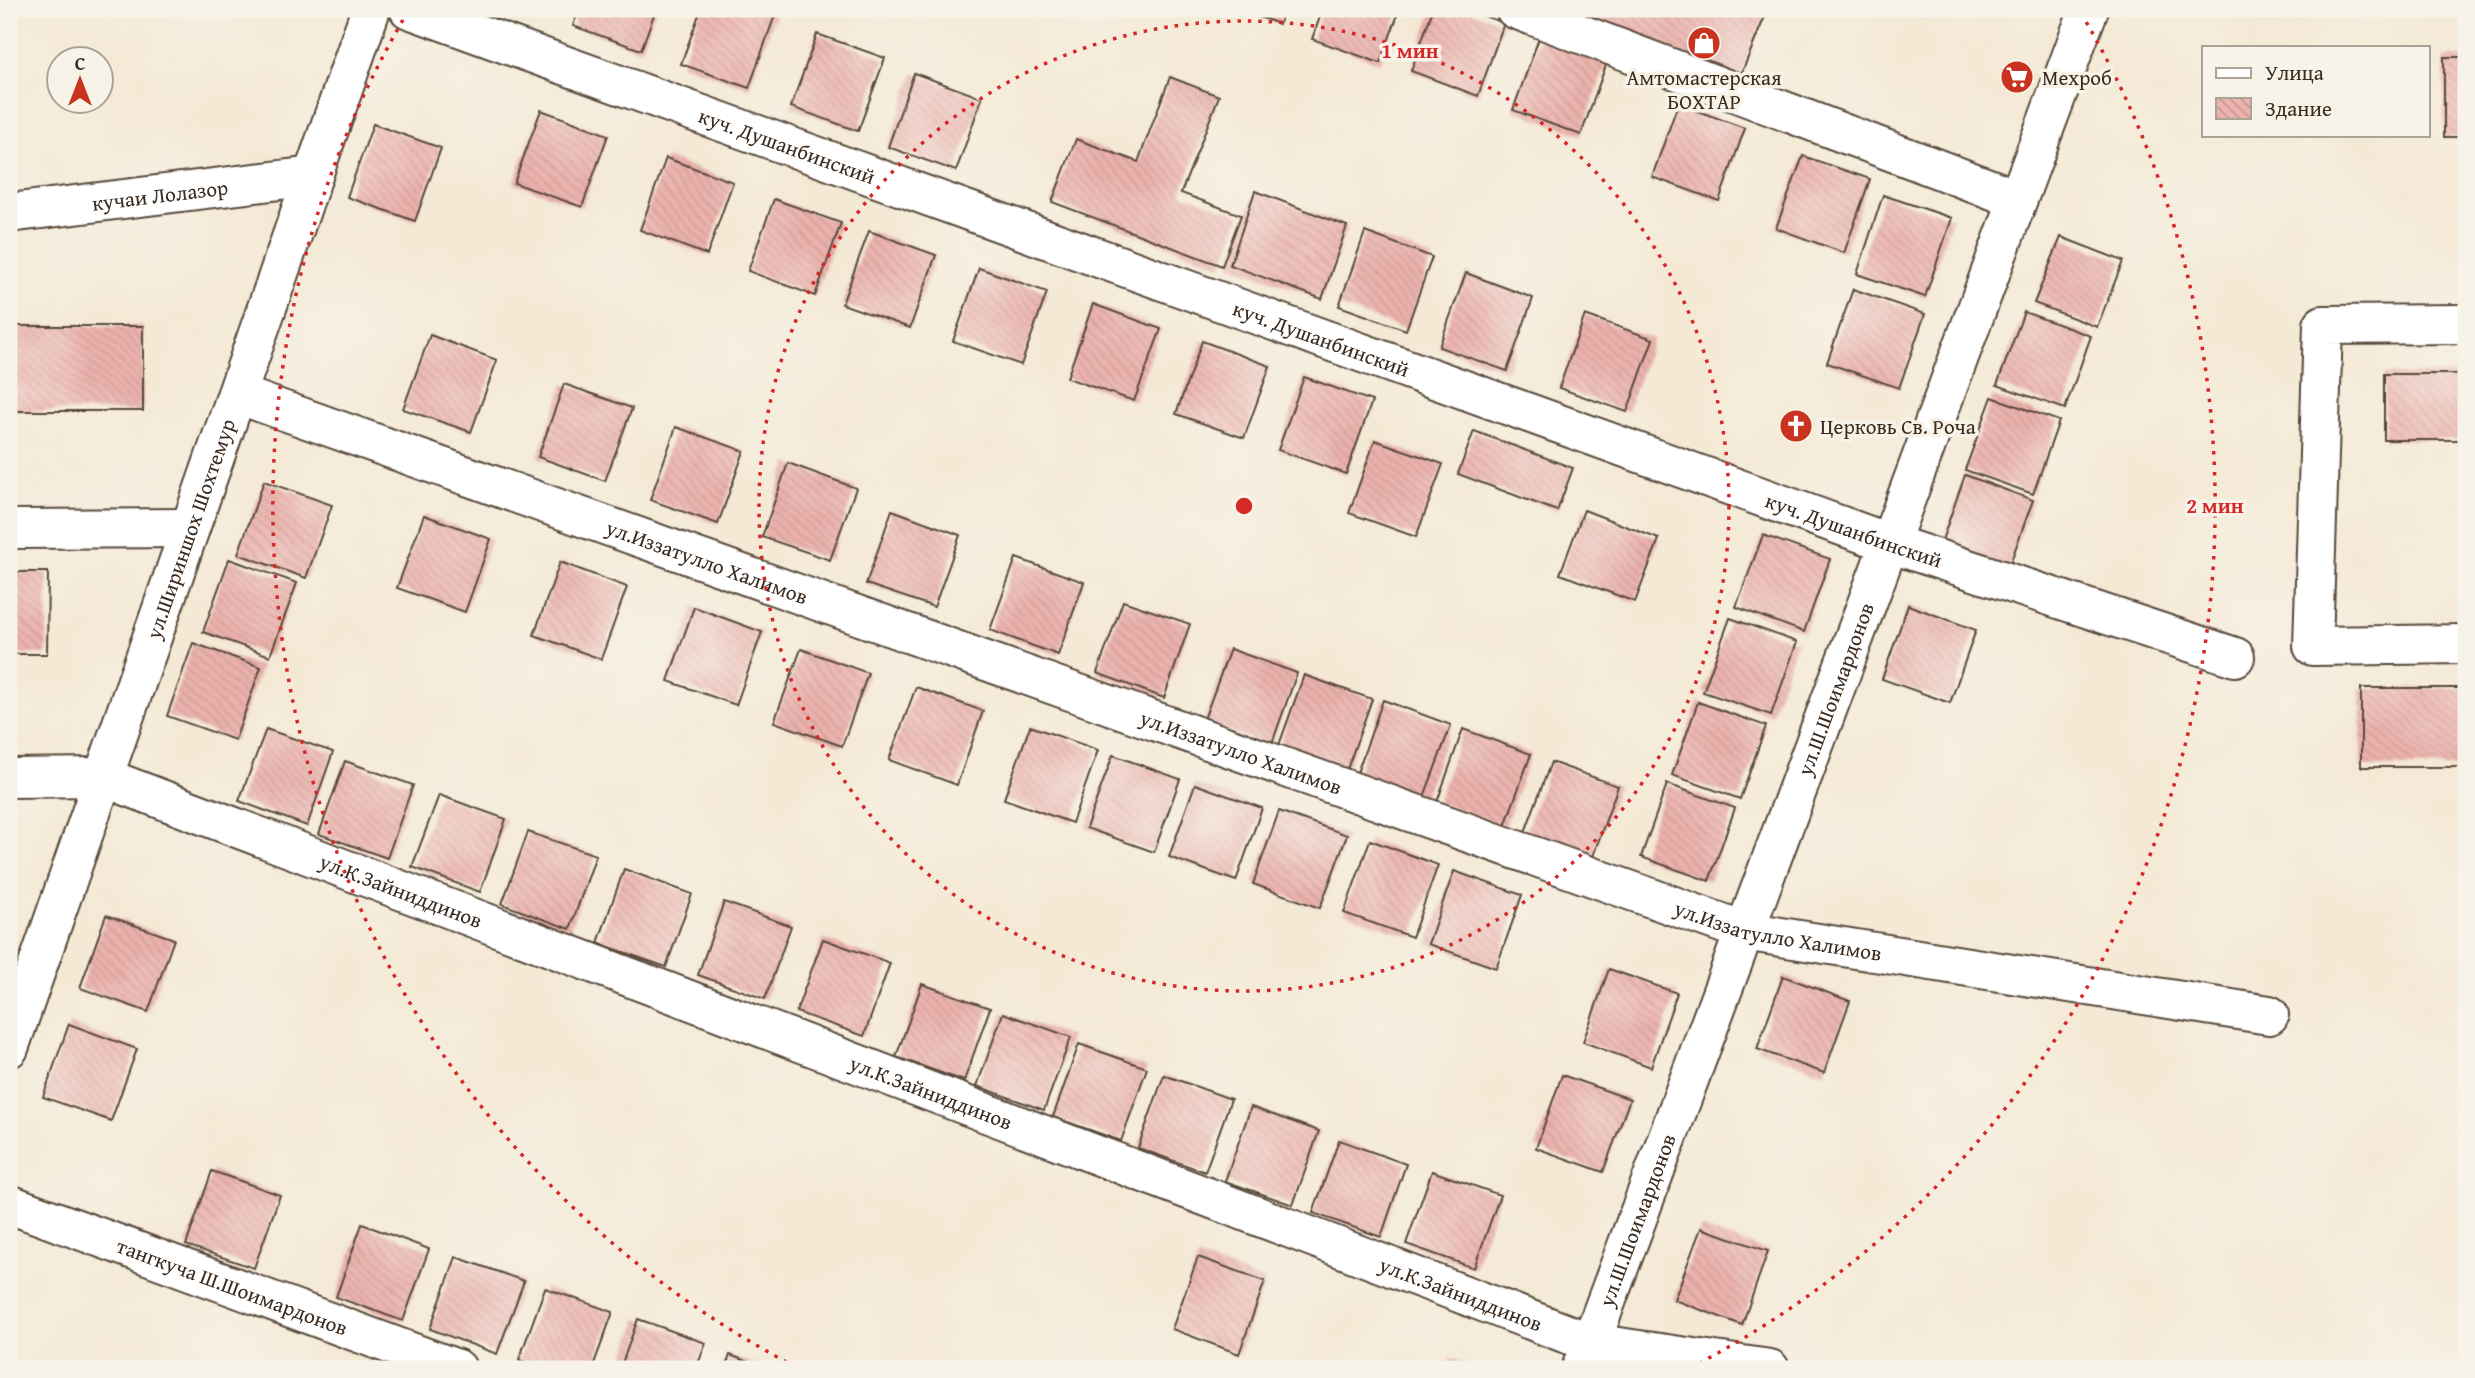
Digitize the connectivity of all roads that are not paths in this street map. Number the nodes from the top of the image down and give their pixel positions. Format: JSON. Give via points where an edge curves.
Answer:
{"nodes":[{"id":1,"x":371,"y":9,"type":"edge"},
{"id":2,"x":409,"y":9,"type":"edge"},
{"id":3,"x":1515,"y":9,"type":"edge"},
{"id":4,"x":2089,"y":9,"type":"edge"},
{"id":5,"x":313,"y":176,"type":"junction"},
{"id":6,"x":2017,"y":199,"type":"junction"},
{"id":7,"x":9,"y":213,"type":"edge"},
{"id":8,"x":2466,"y":324,"type":"edge"},
{"id":9,"x":237,"y":394,"type":"junction"},
{"id":10,"x":190,"y":528,"type":"junction"},
{"id":11,"x":9,"y":529,"type":"edge"},
{"id":12,"x":1889,"y":543,"type":"junction"},
{"id":13,"x":2466,"y":644,"type":"edge"},
{"id":14,"x":2235,"y":657,"type":"dead end"},
{"id":15,"x":103,"y":777,"type":"junction"},
{"id":16,"x":9,"y":778,"type":"edge"},
{"id":17,"x":1744,"y":931,"type":"junction"},
{"id":18,"x":2269,"y":1015,"type":"dead end"},
{"id":19,"x":9,"y":1048,"type":"edge"},
{"id":20,"x":9,"y":1204,"type":"edge"},
{"id":21,"x":1586,"y":1356,"type":"edge"},
{"id":22,"x":457,"y":1369,"type":"edge"},
{"id":23,"x":1770,"y":1369,"type":"edge"}],
"edges":[{"from":1,"to":5,"type":"street","name":"ул.Шириншох Шохтемур"},
{"from":2,"to":12,"type":"street","name":"куч. Душанбинский"},
{"from":3,"to":6,"type":"street"},
{"from":4,"to":6,"type":"street","name":"ул.Ш.Шоимардонов"},
{"from":5,"to":7,"type":"street","name":"кучаи Лолазор"},
{"from":5,"to":9,"type":"street","name":"ул.Шириншох Шохтемур"},
{"from":6,"to":12,"type":"street","name":"ул.Ш.Шоимардонов"},
{"from":8,"to":13,"type":"street","via":[[2323,325],[2313,646]]},
{"from":9,"to":10,"type":"street","name":"ул.Шириншох Шохтемур"},
{"from":9,"to":17,"type":"street","name":"ул.Иззатулло Халимов"},
{"from":10,"to":11,"type":"street"},
{"from":10,"to":15,"type":"street","name":"ул.Шириншох Шохтемур"},
{"from":12,"to":14,"type":"street","name":"куч. Душанбинский"},
{"from":12,"to":17,"type":"street","name":"ул.Ш.Шоимардонов"},
{"from":15,"to":16,"type":"street"},
{"from":15,"to":19,"type":"street","name":"ул.Шириншох Шохтемур"},
{"from":15,"to":21,"type":"street","name":"ул.К.Зайниддинов"},
{"from":17,"to":18,"type":"street","name":"ул.Иззатулло Халимов"},
{"from":17,"to":21,"type":"street","name":"ул.Ш.Шоимардонов"},
{"from":20,"to":22,"type":"street","name":"тангкуча Ш.Шоимардонов"},
{"from":21,"to":23,"type":"street","name":"ул.К.Зайниддинов"}]}
